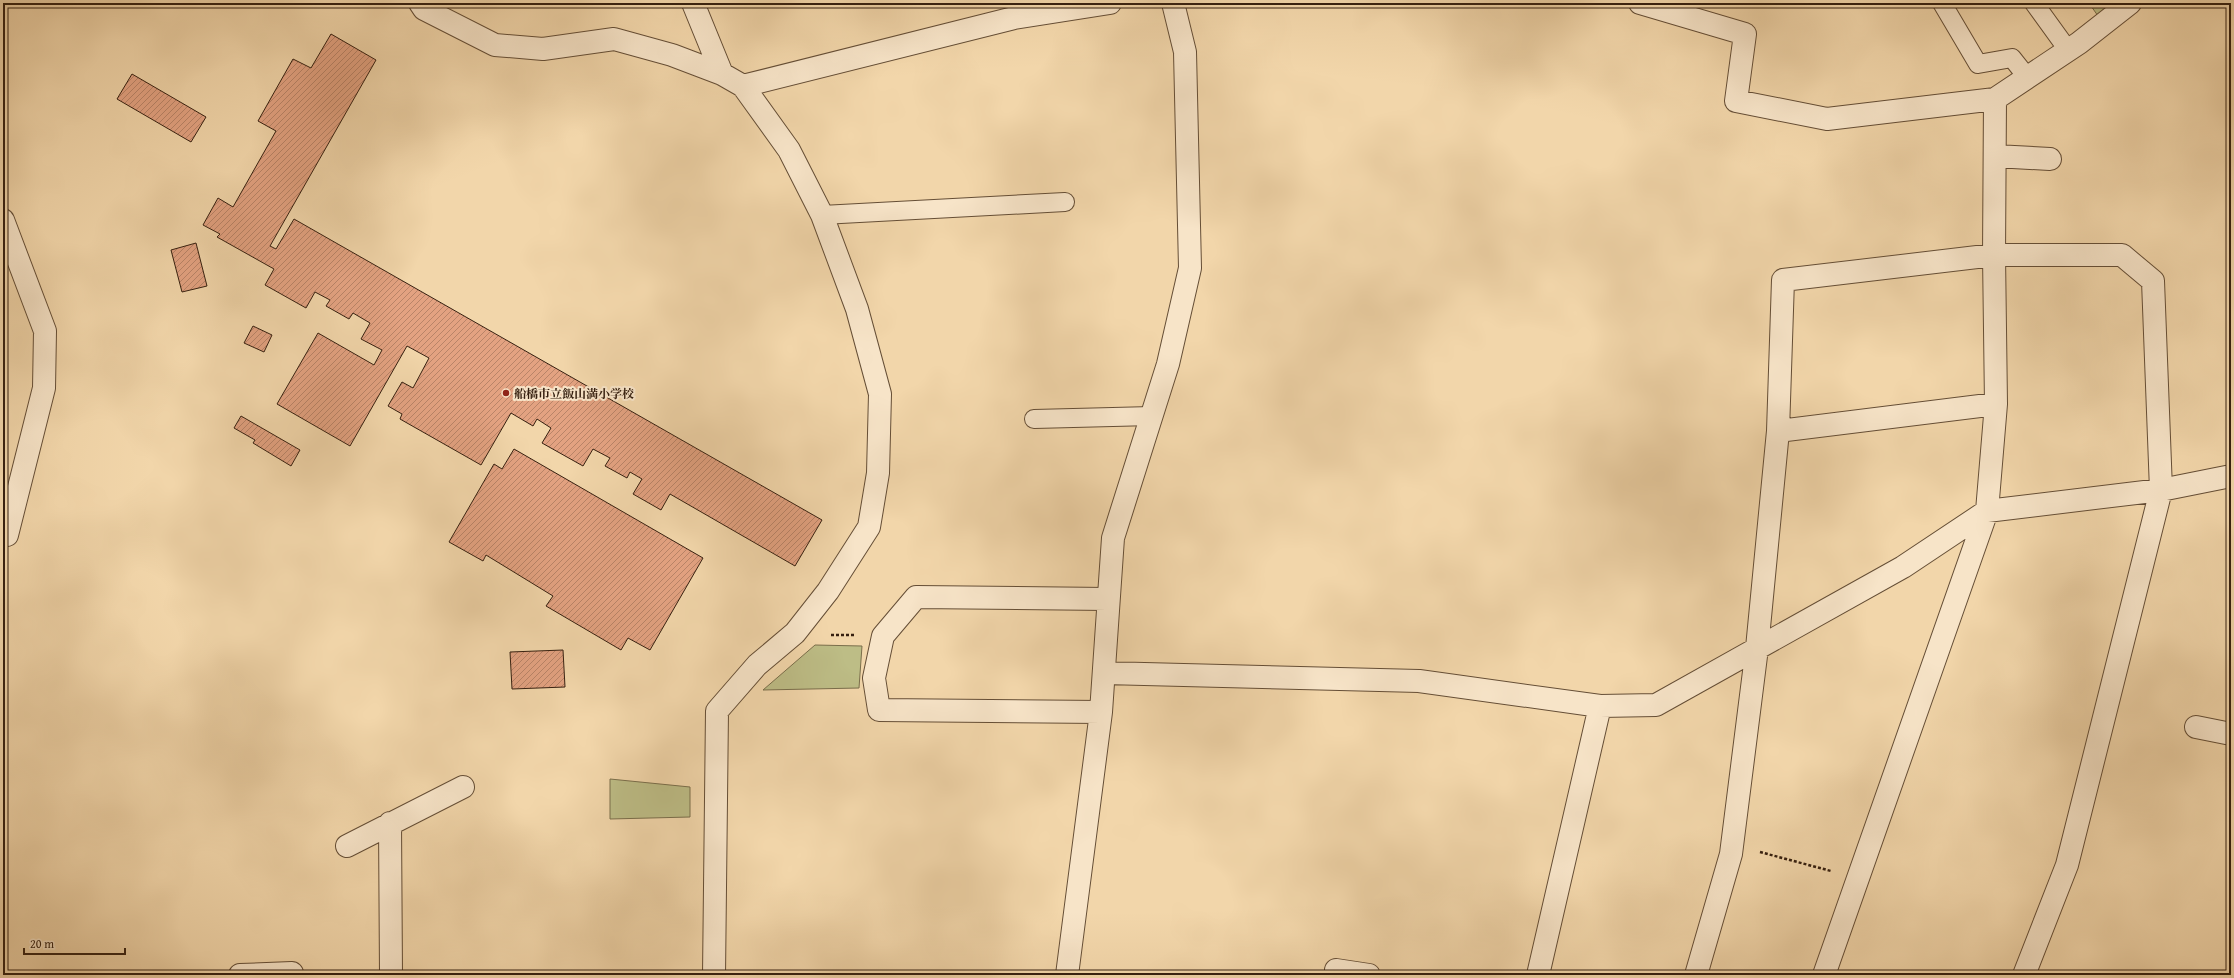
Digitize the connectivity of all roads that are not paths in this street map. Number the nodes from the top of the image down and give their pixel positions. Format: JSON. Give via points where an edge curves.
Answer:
{"nodes":[{"id":1,"x":420,"y":3,"type":"edge"},
{"id":2,"x":693,"y":3,"type":"edge"},
{"id":3,"x":1110,"y":3,"type":"edge"},
{"id":4,"x":1173,"y":3,"type":"edge"},
{"id":5,"x":1640,"y":3,"type":"edge"},
{"id":6,"x":1942,"y":3,"type":"edge"},
{"id":7,"x":2034,"y":3,"type":"edge"},
{"id":8,"x":2130,"y":3,"type":"edge"},
{"id":9,"x":1012,"y":10,"type":"edge"},
{"id":10,"x":2068,"y":50,"type":"junction"},
{"id":11,"x":722,"y":74,"type":"junction"},
{"id":12,"x":2027,"y":77,"type":"junction"},
{"id":13,"x":743,"y":86,"type":"junction"},
{"id":14,"x":1995,"y":99,"type":"junction"},
{"id":15,"x":1995,"y":156,"type":"junction"},
{"id":16,"x":2050,"y":158,"type":"dead end"},
{"id":17,"x":1065,"y":202,"type":"dead end"},
{"id":18,"x":822,"y":215,"type":"junction"},
{"id":19,"x":3,"y":220,"type":"edge"},
{"id":20,"x":1994,"y":255,"type":"junction"},
{"id":21,"x":1996,"y":404,"type":"junction"},
{"id":22,"x":1152,"y":416,"type":"junction"},
{"id":23,"x":1034,"y":418,"type":"dead end"},
{"id":24,"x":1778,"y":431,"type":"junction"},
{"id":25,"x":2231,"y":476,"type":"edge"},
{"id":26,"x":2161,"y":490,"type":"junction"},
{"id":27,"x":1987,"y":511,"type":"junction"},
{"id":28,"x":6,"y":535,"type":"dead end"},
{"id":29,"x":1107,"y":600,"type":"junction"},
{"id":30,"x":1757,"y":648,"type":"junction"},
{"id":31,"x":1104,"y":673,"type":"junction"},
{"id":32,"x":1600,"y":706,"type":"junction"},
{"id":33,"x":1101,"y":712,"type":"junction"},
{"id":34,"x":2196,"y":727,"type":"dead end"},
{"id":35,"x":2231,"y":734,"type":"edge"},
{"id":36,"x":463,"y":787,"type":"dead end"},
{"id":37,"x":390,"y":823,"type":"junction"},
{"id":38,"x":347,"y":846,"type":"dead end"},
{"id":39,"x":240,"y":975,"type":"edge"},
{"id":40,"x":292,"y":975,"type":"edge"},
{"id":41,"x":390,"y":975,"type":"edge"},
{"id":42,"x":714,"y":975,"type":"edge"},
{"id":43,"x":1067,"y":975,"type":"edge"},
{"id":44,"x":1336,"y":975,"type":"edge"},
{"id":45,"x":1369,"y":975,"type":"edge"},
{"id":46,"x":1538,"y":975,"type":"edge"},
{"id":47,"x":1696,"y":975,"type":"edge"},
{"id":48,"x":1824,"y":975,"type":"edge"},
{"id":49,"x":2024,"y":975,"type":"edge"}],
"edges":[{"from":1,"to":11,"type":"street","via":[[424,9],[495,45],[543,49],[614,39],[672,55]]},
{"from":2,"to":11,"type":"street"},
{"from":3,"to":9,"type":"street"},
{"from":4,"to":22,"type":"street","via":[[1185,52],[1190,268],[1168,364]]},
{"from":5,"to":14,"type":"street","via":[[1745,34],[1736,101],[1827,119]]},
{"from":6,"to":12,"type":"lane","via":[[1978,64],[2012,58]]},
{"from":7,"to":10,"type":"lane"},
{"from":8,"to":10,"type":"street"},
{"from":9,"to":13,"type":"street"},
{"from":10,"to":12,"type":"street"},
{"from":11,"to":13,"type":"street"},
{"from":12,"to":14,"type":"street"},
{"from":13,"to":18,"type":"street","via":[[789,150]]},
{"from":14,"to":15,"type":"street"},
{"from":15,"to":16,"type":"street"},
{"from":15,"to":20,"type":"street"},
{"from":17,"to":18,"type":"lane"},
{"from":18,"to":42,"type":"street","via":[[856,309],[880,394],[878,473],[869,527],[828,591],[795,634],[757,665],[717,711]]},
{"from":19,"to":28,"type":"street","via":[[45,331],[44,388]]},
{"from":20,"to":21,"type":"street"},
{"from":20,"to":24,"type":"street","via":[[1783,280]]},
{"from":20,"to":26,"type":"street","via":[[2122,255],[2153,281]]},
{"from":21,"to":24,"type":"street"},
{"from":21,"to":27,"type":"street"},
{"from":22,"to":23,"type":"lane"},
{"from":22,"to":29,"type":"street","via":[[1113,538]]},
{"from":24,"to":30,"type":"street"},
{"from":25,"to":26,"type":"street"},
{"from":26,"to":27,"type":"street"},
{"from":26,"to":49,"type":"street","via":[[2067,865]]},
{"from":27,"to":30,"type":"street","via":[[1903,567]]},
{"from":27,"to":48,"type":"street"},
{"from":29,"to":31,"type":"street"},
{"from":29,"to":33,"type":"street","via":[[916,597],[883,636],[874,678],[879,710]]},
{"from":30,"to":32,"type":"street","via":[[1656,705]]},
{"from":30,"to":47,"type":"street","via":[[1732,845]]},
{"from":31,"to":32,"type":"street","via":[[1419,681]]},
{"from":31,"to":33,"type":"street"},
{"from":32,"to":46,"type":"street"},
{"from":33,"to":43,"type":"street"},
{"from":34,"to":35,"type":"street"},
{"from":36,"to":37,"type":"street"},
{"from":37,"to":38,"type":"street"},
{"from":37,"to":41,"type":"street"},
{"from":39,"to":40,"type":"street","via":[[292,972]]},
{"from":44,"to":45,"type":"street","via":[[1336,970]]}]}
